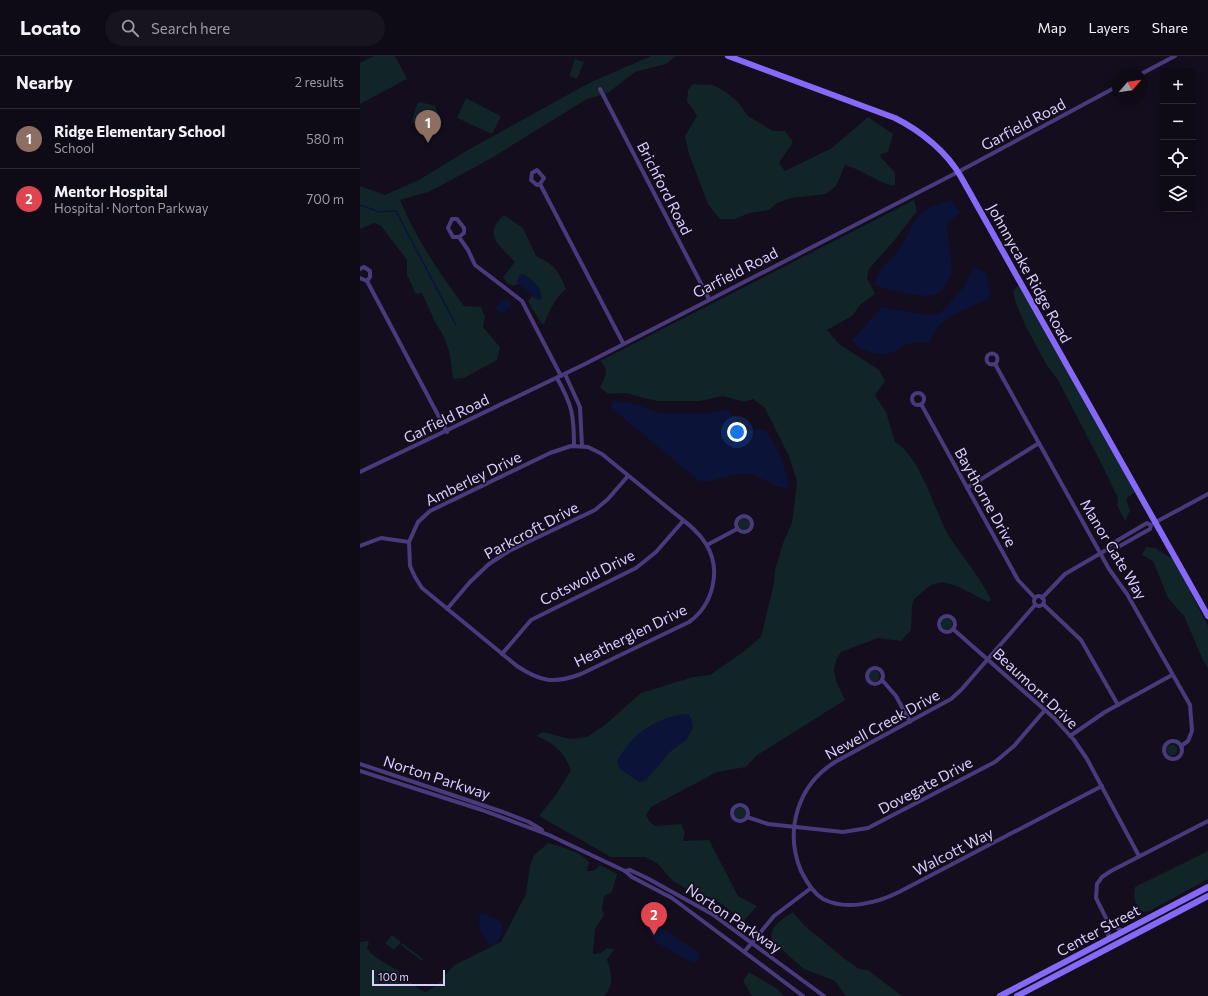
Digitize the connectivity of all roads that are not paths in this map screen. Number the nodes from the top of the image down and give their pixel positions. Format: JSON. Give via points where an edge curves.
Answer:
{"nodes":[{"id":1,"x":728,"y":56,"type":"edge"},
{"id":2,"x":1175,"y":56,"type":"edge"},
{"id":3,"x":1148,"y":70,"type":"edge"},
{"id":4,"x":600,"y":89,"type":"dead end"},
{"id":5,"x":1112,"y":89,"type":"edge"},
{"id":6,"x":958,"y":172,"type":"junction"},
{"id":7,"x":540,"y":184,"type":"dead end"},
{"id":8,"x":459,"y":237,"type":"junction"},
{"id":9,"x":360,"y":269,"type":"edge"},
{"id":10,"x":360,"y":278,"type":"edge"},
{"id":11,"x":367,"y":281,"type":"junction"},
{"id":12,"x":708,"y":299,"type":"junction"},
{"id":13,"x":622,"y":343,"type":"junction"},
{"id":14,"x":995,"y":364,"type":"dead end"},
{"id":15,"x":561,"y":376,"type":"junction"},
{"id":16,"x":921,"y":404,"type":"dead end"},
{"id":17,"x":446,"y":432,"type":"junction"},
{"id":18,"x":1039,"y":443,"type":"junction"},
{"id":19,"x":578,"y":446,"type":"junction"},
{"id":20,"x":360,"y":472,"type":"edge"},
{"id":21,"x":628,"y":476,"type":"junction"},
{"id":22,"x":967,"y":488,"type":"junction"},
{"id":23,"x":1208,"y":494,"type":"edge"},
{"id":24,"x":683,"y":521,"type":"junction"},
{"id":25,"x":1154,"y":523,"type":"junction"},
{"id":26,"x":737,"y":529,"type":"junction"},
{"id":27,"x":409,"y":542,"type":"junction"},
{"id":28,"x":707,"y":545,"type":"junction"},
{"id":29,"x":360,"y":546,"type":"edge"},
{"id":30,"x":1108,"y":549,"type":"junction"},
{"id":31,"x":1100,"y":554,"type":"junction"},
{"id":32,"x":1035,"y":598,"type":"junction"},
{"id":33,"x":1042,"y":598,"type":"junction"},
{"id":34,"x":1043,"y":604,"type":"junction"},
{"id":35,"x":1036,"y":605,"type":"junction"},
{"id":36,"x":447,"y":609,"type":"junction"},
{"id":37,"x":1208,"y":616,"type":"edge"},
{"id":38,"x":953,"y":629,"type":"junction"},
{"id":39,"x":502,"y":654,"type":"junction"},
{"id":40,"x":988,"y":660,"type":"junction"},
{"id":41,"x":1172,"y":675,"type":"junction"},
{"id":42,"x":882,"y":680,"type":"junction"},
{"id":43,"x":550,"y":681,"type":"joint"},
{"id":44,"x":1118,"y":705,"type":"junction"},
{"id":45,"x":1046,"y":710,"type":"junction"},
{"id":46,"x":910,"y":722,"type":"junction"},
{"id":47,"x":1070,"y":736,"type":"junction"},
{"id":48,"x":1181,"y":746,"type":"junction"},
{"id":49,"x":360,"y":764,"type":"edge"},
{"id":50,"x":360,"y":771,"type":"edge"},
{"id":51,"x":1102,"y":786,"type":"junction"},
{"id":52,"x":747,"y":817,"type":"junction"},
{"id":53,"x":1208,"y":821,"type":"edge"},
{"id":54,"x":794,"y":827,"type":"junction"},
{"id":55,"x":549,"y":835,"type":"junction"},
{"id":56,"x":1139,"y":856,"type":"junction"},
{"id":57,"x":625,"y":871,"type":"junction"},
{"id":58,"x":1208,"y":887,"type":"edge"},
{"id":59,"x":811,"y":888,"type":"junction"},
{"id":60,"x":1208,"y":896,"type":"edge"},
{"id":61,"x":1109,"y":924,"type":"junction"},
{"id":62,"x":1123,"y":931,"type":"junction"},
{"id":63,"x":1108,"y":939,"type":"junction"},
{"id":64,"x":752,"y":943,"type":"junction"},
{"id":65,"x":745,"y":951,"type":"junction"},
{"id":66,"x":803,"y":996,"type":"edge"},
{"id":67,"x":824,"y":996,"type":"edge"},
{"id":68,"x":1000,"y":996,"type":"edge"},
{"id":69,"x":1017,"y":996,"type":"edge"}],
"edges":[{"from":1,"to":6,"type":"main road","name":"Johnnycake Ridge Road","via":[[867,107],[910,126],[934,145]]},
{"from":2,"to":3,"type":"street"},
{"from":4,"to":12,"type":"street","name":"Brichford Road"},
{"from":5,"to":6,"type":"street","name":"Garfield Road"},
{"from":6,"to":12,"type":"street","name":"Garfield Road"},
{"from":6,"to":25,"type":"main road","name":"Johnnycake Ridge Road"},
{"from":7,"to":13,"type":"street"},
{"from":8,"to":8,"type":"street","via":[[464,233],[464,228],[457,219],[452,219],[448,228],[453,237]]},
{"from":8,"to":15,"type":"street","via":[[475,265],[522,301]]},
{"from":9,"to":11,"type":"street","via":[[364,267],[370,271]]},
{"from":10,"to":11,"type":"street"},
{"from":11,"to":17,"type":"street"},
{"from":12,"to":13,"type":"street","name":"Garfield Road"},
{"from":13,"to":15,"type":"street","name":"Garfield Road"},
{"from":14,"to":18,"type":"street","name":"Manor Gate Way"},
{"from":15,"to":17,"type":"street","name":"Garfield Road"},
{"from":15,"to":19,"type":"street","via":[[572,410]]},
{"from":15,"to":19,"type":"street","via":[[580,407]]},
{"from":16,"to":22,"type":"street","name":"Baythorne Drive"},
{"from":17,"to":20,"type":"street","name":"Garfield Road"},
{"from":18,"to":22,"type":"street"},
{"from":18,"to":31,"type":"street","name":"Manor Gate Way"},
{"from":19,"to":21,"type":"street","name":"Heatherglen Drive","via":[[602,454]]},
{"from":19,"to":27,"type":"street","name":"Amberley Drive","via":[[550,453],[430,511],[418,522]]},
{"from":21,"to":24,"type":"street","name":"Heatherglen Drive"},
{"from":21,"to":36,"type":"street","name":"Parkcroft Drive","via":[[595,510],[509,551],[488,564]]},
{"from":22,"to":32,"type":"street","name":"Baythorne Drive","via":[[1020,583]]},
{"from":23,"to":25,"type":"street"},
{"from":24,"to":28,"type":"street","name":"Heatherglen Drive","via":[[697,532]]},
{"from":24,"to":39,"type":"street","name":"Cotswold Drive","via":[[656,552],[636,568],[527,623]]},
{"from":25,"to":30,"type":"street","via":[[1147,523],[1108,546]]},
{"from":25,"to":30,"type":"street","via":[[1150,529],[1111,551]]},
{"from":25,"to":37,"type":"main road","name":"Johnnycake Ridge Road"},
{"from":26,"to":26,"type":"street","via":[[749,531],[752,525],[750,518],[740,517],[736,521]]},
{"from":26,"to":28,"type":"street"},
{"from":27,"to":29,"type":"street","via":[[381,538]]},
{"from":27,"to":36,"type":"street","name":"Amberley Drive","via":[[410,566],[415,577],[422,588]]},
{"from":28,"to":43,"type":"street","name":"Heatherglen Drive","via":[[714,566],[713,583],[709,598],[694,618],[581,674],[566,680]]},
{"from":30,"to":31,"type":"street"},
{"from":31,"to":33,"type":"street","via":[[1062,576]]},
{"from":31,"to":41,"type":"street","name":"Manor Gate Way","via":[[1127,594]]},
{"from":32,"to":33,"type":"street"},
{"from":32,"to":35,"type":"street"},
{"from":33,"to":34,"type":"street"},
{"from":34,"to":35,"type":"street"},
{"from":34,"to":44,"type":"street","via":[[1082,640]]},
{"from":35,"to":40,"type":"street","name":"Newell Creek Drive"},
{"from":36,"to":39,"type":"street","name":"Amberley Drive"},
{"from":38,"to":38,"type":"street","name":"Beaumont Drive","via":[[955,622],[952,617],[944,616],[940,619],[939,627],[943,631]]},
{"from":38,"to":40,"type":"street","name":"Beaumont Drive"},
{"from":39,"to":43,"type":"street","name":"Amberley Drive","via":[[529,675]]},
{"from":40,"to":45,"type":"street","name":"Beaumont Drive"},
{"from":40,"to":46,"type":"street","name":"Newell Creek Drive","via":[[951,699]]},
{"from":41,"to":44,"type":"street"},
{"from":41,"to":48,"type":"street","name":"Manor Gate Way","via":[[1190,705],[1192,716],[1191,736]]},
{"from":42,"to":42,"type":"street","via":[[881,670],[873,667],[868,670],[866,678],[869,682],[877,684]]},
{"from":42,"to":46,"type":"street","via":[[896,696]]},
{"from":44,"to":47,"type":"street"},
{"from":45,"to":47,"type":"street","name":"Beaumont Drive"},
{"from":45,"to":54,"type":"street","name":"Dovegate Drive","via":[[1014,746],[995,762],[871,827],[847,832]]},
{"from":46,"to":54,"type":"street","name":"Newell Creek Drive","via":[[823,770],[803,796]]},
{"from":47,"to":51,"type":"street","name":"Beaumont Drive"},
{"from":48,"to":48,"type":"street","name":"Manor Gate Way","via":[[1177,742],[1169,742],[1165,746],[1165,754],[1170,758],[1178,757]]},
{"from":49,"to":55,"type":"street","name":"Norton Parkway","via":[[503,812],[529,822]]},
{"from":50,"to":55,"type":"street","name":"Norton Parkway","via":[[482,810]]},
{"from":51,"to":56,"type":"street","name":"Beaumont Drive"},
{"from":51,"to":59,"type":"street","name":"Walcott Way","via":[[890,896],[856,904],[841,904],[822,898]]},
{"from":52,"to":52,"type":"street","via":[[748,809],[744,805],[736,805],[732,809],[732,815],[737,821],[743,821]]},
{"from":52,"to":54,"type":"street","name":"Dovegate Drive","via":[[768,824]]},
{"from":53,"to":56,"type":"street"},
{"from":54,"to":59,"type":"street","name":"Newell Creek Drive","via":[[796,856]]},
{"from":55,"to":57,"type":"street","name":"Norton Parkway"},
{"from":56,"to":61,"type":"street","via":[[1106,874],[1097,884],[1096,898]]},
{"from":57,"to":64,"type":"street","name":"Norton Parkway","via":[[630,870],[684,897]]},
{"from":57,"to":65,"type":"street","name":"Norton Parkway","via":[[672,898]]},
{"from":58,"to":62,"type":"main road","name":"Center Street"},
{"from":59,"to":64,"type":"street","via":[[774,916]]},
{"from":60,"to":69,"type":"main road","name":"Center Street"},
{"from":61,"to":62,"type":"street"},
{"from":61,"to":63,"type":"street"},
{"from":62,"to":63,"type":"main road","name":"Center Street"},
{"from":63,"to":68,"type":"main road","name":"Center Street"},
{"from":64,"to":65,"type":"street"},
{"from":64,"to":67,"type":"street","name":"Norton Parkway"},
{"from":65,"to":66,"type":"street","name":"Norton Parkway"}]}
